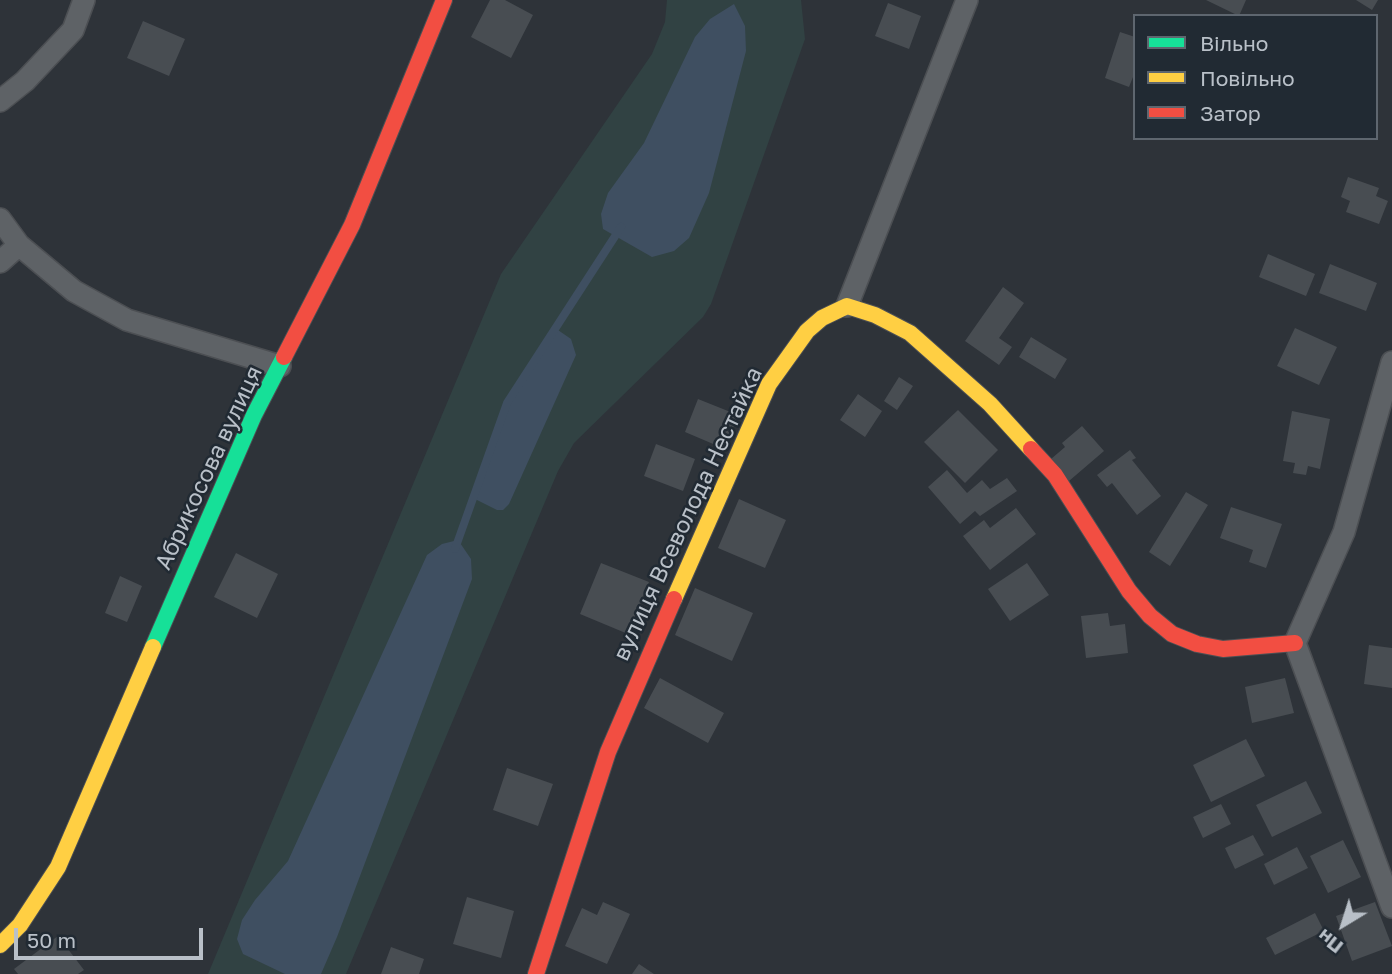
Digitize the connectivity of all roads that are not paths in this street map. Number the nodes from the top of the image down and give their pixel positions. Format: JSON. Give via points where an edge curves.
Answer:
{"nodes":[{"id":1,"x":84,"y":0,"type":"edge"},
{"id":2,"x":444,"y":0,"type":"edge"},
{"id":3,"x":967,"y":0,"type":"edge"},
{"id":4,"x":0,"y":101,"type":"edge"},
{"id":5,"x":0,"y":219,"type":"edge"},
{"id":6,"x":19,"y":245,"type":"junction"},
{"id":7,"x":0,"y":262,"type":"edge"},
{"id":8,"x":847,"y":306,"type":"junction"},
{"id":9,"x":1392,"y":362,"type":"edge"},
{"id":10,"x":280,"y":366,"type":"junction"},
{"id":11,"x":1294,"y":643,"type":"junction"},
{"id":12,"x":1392,"y":908,"type":"edge"},
{"id":13,"x":0,"y":945,"type":"edge"},
{"id":14,"x":536,"y":974,"type":"edge"}],
"edges":[{"from":1,"to":4,"type":"street","via":[[73,30]]},
{"from":2,"to":10,"type":"street","name":"Абрикосова вулиця","via":[[352,225]]},
{"from":3,"to":8,"type":"street"},
{"from":5,"to":6,"type":"street"},
{"from":6,"to":7,"type":"street"},
{"from":6,"to":10,"type":"street","via":[[74,291],[127,320]]},
{"from":8,"to":11,"type":"street","via":[[910,333],[990,404],[1055,475],[1129,590],[1172,634],[1223,649]]},
{"from":8,"to":14,"type":"street","name":"вулиця Всеволода Нестайка","via":[[807,331],[769,384],[751,422],[608,752]]},
{"from":9,"to":11,"type":"street","via":[[1343,532]]},
{"from":10,"to":13,"type":"street","name":"Абрикосова вулиця","via":[[248,428],[58,867],[20,925]]},
{"from":11,"to":12,"type":"street"}]}
